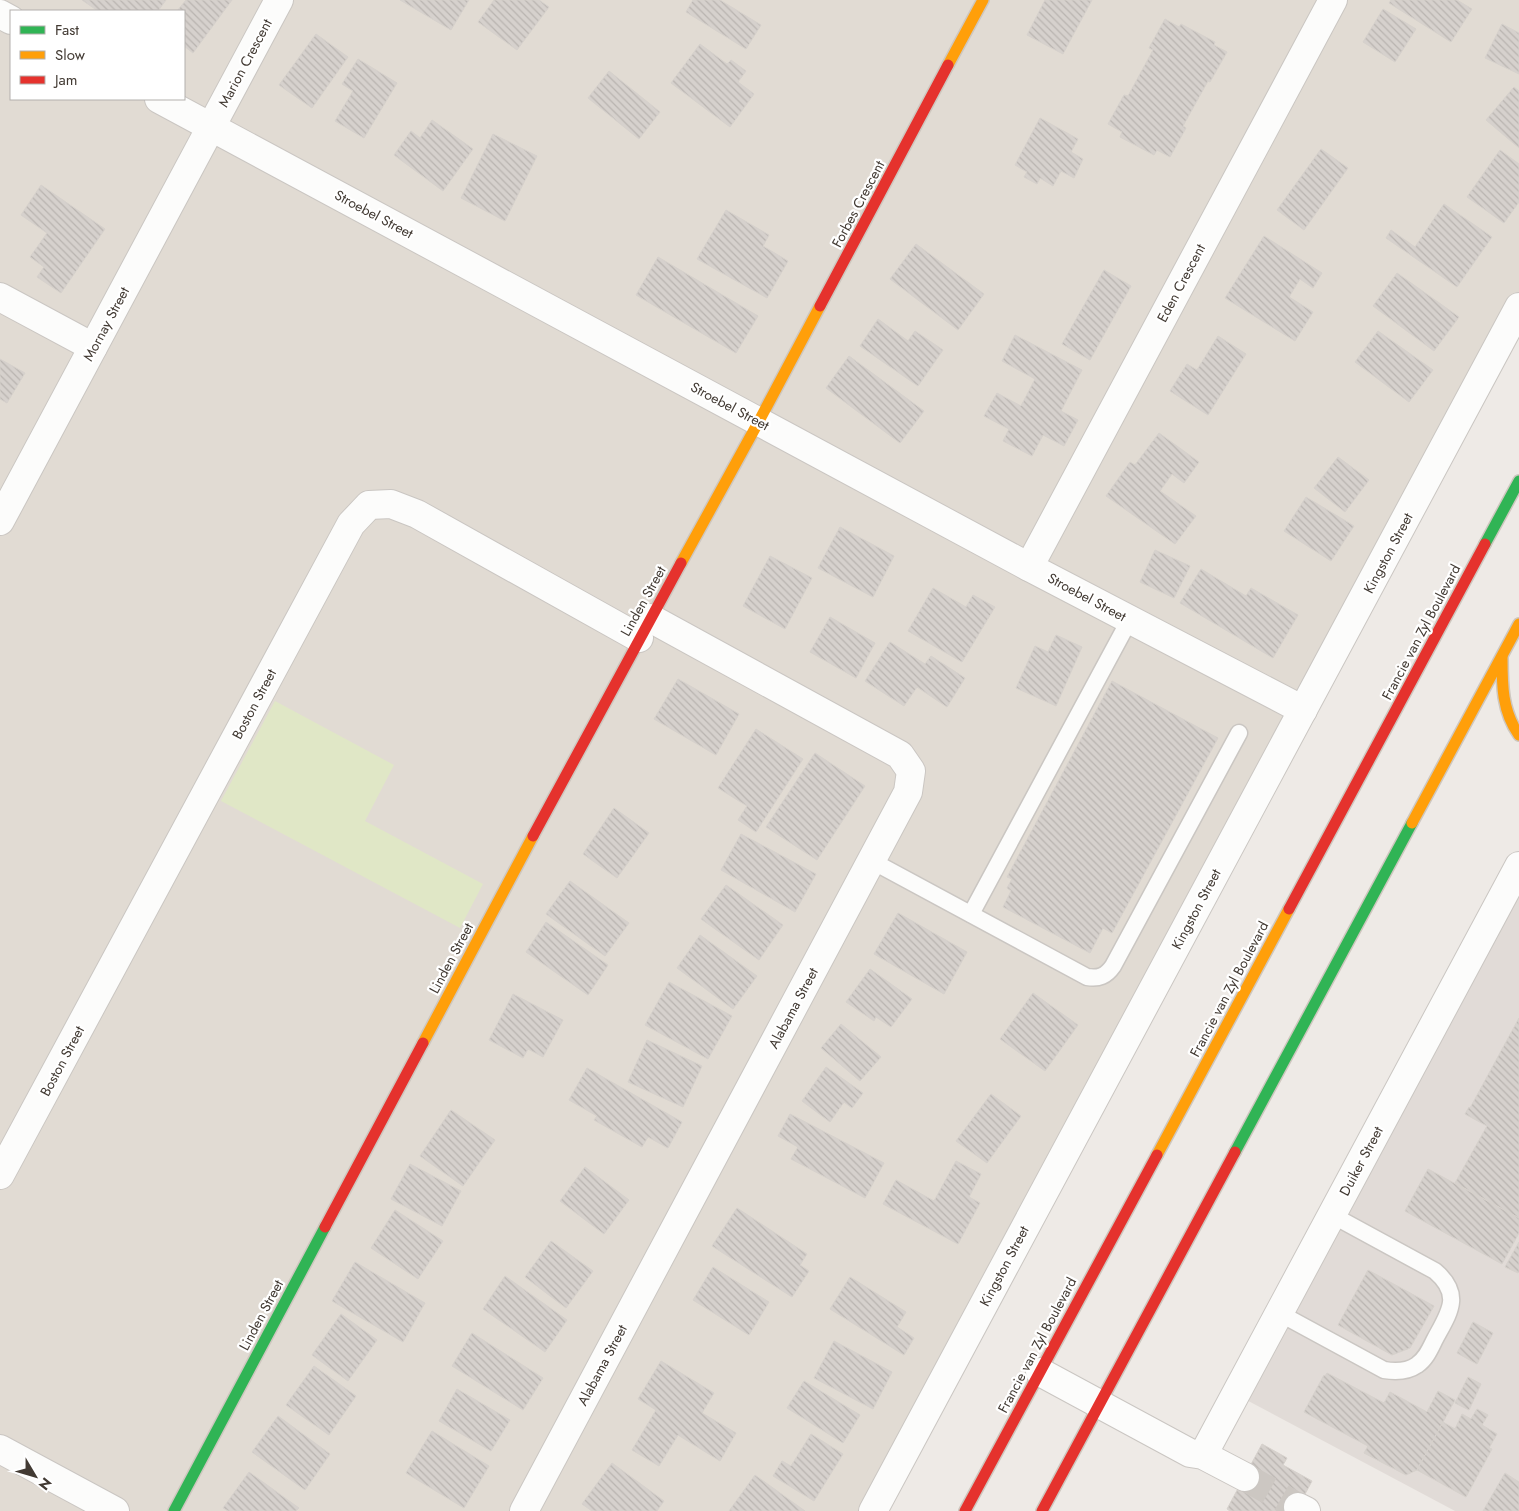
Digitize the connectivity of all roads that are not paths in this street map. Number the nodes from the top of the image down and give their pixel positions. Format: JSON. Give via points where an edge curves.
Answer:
{"nodes":[{"id":1,"x":279,"y":0,"type":"edge"},
{"id":2,"x":984,"y":0,"type":"edge"},
{"id":3,"x":1333,"y":0,"type":"edge"},
{"id":4,"x":161,"y":100,"type":"edge"},
{"id":5,"x":211,"y":127,"type":"junction"},
{"id":6,"x":0,"y":297,"type":"edge"},
{"id":7,"x":1519,"y":307,"type":"edge"},
{"id":8,"x":93,"y":347,"type":"junction"},
{"id":9,"x":759,"y":421,"type":"junction"},
{"id":10,"x":1519,"y":481,"type":"edge"},
{"id":11,"x":0,"y":521,"type":"edge"},
{"id":12,"x":1030,"y":567,"type":"junction"},
{"id":13,"x":1130,"y":620,"type":"junction"},
{"id":14,"x":1519,"y":624,"type":"edge"},
{"id":15,"x":645,"y":628,"type":"junction"},
{"id":16,"x":1502,"y":656,"type":"junction"},
{"id":17,"x":1303,"y":710,"type":"junction"},
{"id":18,"x":1239,"y":733,"type":"dead end"},
{"id":19,"x":1519,"y":735,"type":"edge"},
{"id":20,"x":872,"y":861,"type":"junction"},
{"id":21,"x":1519,"y":866,"type":"edge"},
{"id":22,"x":971,"y":914,"type":"junction"},
{"id":23,"x":0,"y":1176,"type":"edge"},
{"id":24,"x":1332,"y":1215,"type":"junction"},
{"id":25,"x":1279,"y":1314,"type":"junction"},
{"id":26,"x":1040,"y":1372,"type":"junction"},
{"id":27,"x":1100,"y":1404,"type":"junction"},
{"id":28,"x":0,"y":1449,"type":"edge"},
{"id":29,"x":1203,"y":1454,"type":"junction"},
{"id":30,"x":1245,"y":1477,"type":"tunnel mouth"},
{"id":31,"x":115,"y":1511,"type":"edge"},
{"id":32,"x":174,"y":1511,"type":"edge"},
{"id":33,"x":524,"y":1511,"type":"edge"},
{"id":34,"x":872,"y":1511,"type":"edge"},
{"id":35,"x":966,"y":1511,"type":"edge"},
{"id":36,"x":1042,"y":1511,"type":"edge"}],
"edges":[{"from":1,"to":5,"type":"street","name":"Marion Crescent"},
{"from":2,"to":9,"type":"main road","name":"Forbes Crescent"},
{"from":3,"to":12,"type":"street","name":"Eden Crescent"},
{"from":4,"to":5,"type":"street","name":"Stroebel Street"},
{"from":5,"to":8,"type":"street","name":"Mornay Street"},
{"from":5,"to":9,"type":"street","name":"Stroebel Street"},
{"from":6,"to":8,"type":"street"},
{"from":7,"to":17,"type":"street","name":"Kingston Street"},
{"from":8,"to":11,"type":"street","name":"Mornay Street"},
{"from":9,"to":12,"type":"street","name":"Stroebel Street"},
{"from":9,"to":15,"type":"main road","name":"Linden Street"},
{"from":10,"to":26,"type":"main road","name":"Francie van Zyl Boulevard"},
{"from":12,"to":13,"type":"street","name":"Stroebel Street"},
{"from":13,"to":17,"type":"street","name":"Stroebel Street"},
{"from":13,"to":22,"type":"lane"},
{"from":14,"to":16,"type":"main road"},
{"from":15,"to":20,"type":"street","name":"Alabama Street","via":[[900,755],[911,770],[908,792]]},
{"from":15,"to":23,"type":"street","name":"Boston Street","via":[[417,514],[391,504],[369,505],[351,524]]},
{"from":15,"to":32,"type":"main road","name":"Linden Street"},
{"from":16,"to":19,"type":"main road","via":[[1505,710]]},
{"from":16,"to":27,"type":"main road"},
{"from":17,"to":34,"type":"street","name":"Kingston Street"},
{"from":18,"to":22,"type":"lane","via":[[1108,972],[1101,977],[1088,977]]},
{"from":20,"to":22,"type":"lane"},
{"from":20,"to":33,"type":"street","name":"Alabama Street"},
{"from":21,"to":24,"type":"street","name":"Duiker Street"},
{"from":24,"to":25,"type":"street","name":"Duiker Street"},
{"from":24,"to":25,"type":"lane","via":[[1435,1271],[1450,1293],[1450,1311],[1424,1359],[1407,1370],[1396,1372],[1384,1370]]},
{"from":25,"to":29,"type":"street","name":"Duiker Street"},
{"from":26,"to":27,"type":"street"},
{"from":26,"to":35,"type":"main road","name":"Francie van Zyl Boulevard"},
{"from":27,"to":29,"type":"street","via":[[1190,1453]]},
{"from":27,"to":36,"type":"main road"},
{"from":28,"to":31,"type":"street"},
{"from":29,"to":30,"type":"street"}]}
